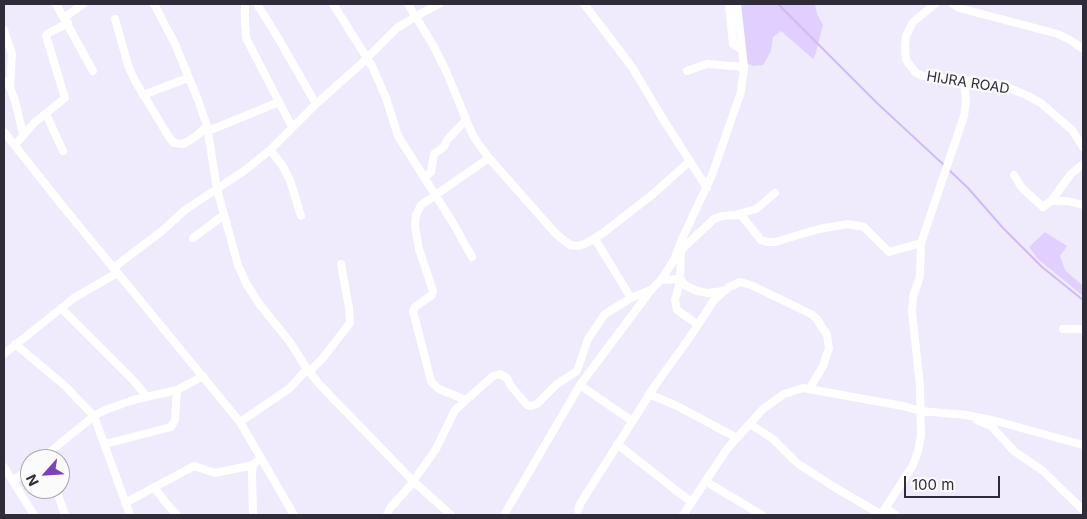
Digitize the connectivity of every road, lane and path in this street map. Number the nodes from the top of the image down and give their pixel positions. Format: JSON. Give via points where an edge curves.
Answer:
{"nodes":[{"id":1,"x":56,"y":4,"type":"edge"},
{"id":2,"x":83,"y":4,"type":"edge"},
{"id":3,"x":154,"y":4,"type":"edge"},
{"id":4,"x":245,"y":4,"type":"edge"},
{"id":5,"x":257,"y":4,"type":"edge"},
{"id":6,"x":333,"y":4,"type":"edge"},
{"id":7,"x":408,"y":4,"type":"edge"},
{"id":8,"x":439,"y":4,"type":"edge"},
{"id":9,"x":584,"y":4,"type":"edge"},
{"id":10,"x":729,"y":4,"type":"edge"},
{"id":11,"x":736,"y":4,"type":"edge"},
{"id":12,"x":935,"y":4,"type":"edge"},
{"id":13,"x":953,"y":4,"type":"edge"},
{"id":14,"x":416,"y":16,"type":"junction"},
{"id":15,"x":115,"y":19,"type":"dead end"},
{"id":16,"x":66,"y":20,"type":"junction"},
{"id":17,"x":4,"y":30,"type":"edge"},
{"id":18,"x":1083,"y":49,"type":"edge"},
{"id":19,"x":742,"y":50,"type":"junction"},
{"id":20,"x":367,"y":57,"type":"junction"},
{"id":21,"x":744,"y":67,"type":"junction"},
{"id":22,"x":93,"y":71,"type":"dead end"},
{"id":23,"x":687,"y":71,"type":"dead end"},
{"id":24,"x":188,"y":78,"type":"junction"},
{"id":25,"x":4,"y":81,"type":"edge"},
{"id":26,"x":964,"y":81,"type":"junction"},
{"id":27,"x":10,"y":87,"type":"junction"},
{"id":28,"x":143,"y":95,"type":"junction"},
{"id":29,"x":278,"y":102,"type":"junction"},
{"id":30,"x":316,"y":104,"type":"junction"},
{"id":31,"x":46,"y":114,"type":"junction"},
{"id":32,"x":466,"y":120,"type":"junction"},
{"id":33,"x":292,"y":127,"type":"junction"},
{"id":34,"x":208,"y":129,"type":"junction"},
{"id":35,"x":4,"y":132,"type":"edge"},
{"id":36,"x":23,"y":134,"type":"junction"},
{"id":37,"x":15,"y":145,"type":"junction"},
{"id":38,"x":1083,"y":147,"type":"edge"},
{"id":39,"x":63,"y":150,"type":"dead end"},
{"id":40,"x":270,"y":150,"type":"junction"},
{"id":41,"x":489,"y":158,"type":"junction"},
{"id":42,"x":690,"y":161,"type":"junction"},
{"id":43,"x":1083,"y":164,"type":"edge"},
{"id":44,"x":1014,"y":175,"type":"dead end"},
{"id":45,"x":424,"y":178,"type":"junction"},
{"id":46,"x":706,"y":188,"type":"junction"},
{"id":47,"x":217,"y":189,"type":"junction"},
{"id":48,"x":775,"y":193,"type":"dead end"},
{"id":49,"x":435,"y":195,"type":"junction"},
{"id":50,"x":1051,"y":201,"type":"junction"},
{"id":51,"x":1083,"y":205,"type":"edge"},
{"id":52,"x":224,"y":215,"type":"junction"},
{"id":53,"x":301,"y":216,"type":"dead end"},
{"id":54,"x":734,"y":216,"type":"junction"},
{"id":55,"x":193,"y":238,"type":"dead end"},
{"id":56,"x":595,"y":239,"type":"junction"},
{"id":57,"x":682,"y":240,"type":"junction"},
{"id":58,"x":921,"y":243,"type":"junction"},
{"id":59,"x":681,"y":250,"type":"junction"},
{"id":60,"x":472,"y":258,"type":"dead end"},
{"id":61,"x":341,"y":264,"type":"dead end"},
{"id":62,"x":115,"y":271,"type":"junction"},
{"id":63,"x":680,"y":279,"type":"junction"},
{"id":64,"x":661,"y":280,"type":"junction"},
{"id":65,"x":651,"y":290,"type":"junction"},
{"id":66,"x":725,"y":290,"type":"junction"},
{"id":67,"x":631,"y":298,"type":"junction"},
{"id":68,"x":61,"y":308,"type":"junction"},
{"id":69,"x":697,"y":324,"type":"junction"},
{"id":70,"x":1062,"y":329,"type":"dead end"},
{"id":71,"x":1083,"y":329,"type":"edge"},
{"id":72,"x":15,"y":344,"type":"junction"},
{"id":73,"x":4,"y":354,"type":"edge"},
{"id":74,"x":308,"y":371,"type":"junction"},
{"id":75,"x":203,"y":376,"type":"junction"},
{"id":76,"x":580,"y":385,"type":"junction"},
{"id":77,"x":810,"y":388,"type":"junction"},
{"id":78,"x":177,"y":390,"type":"junction"},
{"id":79,"x":649,"y":394,"type":"junction"},
{"id":80,"x":147,"y":397,"type":"junction"},
{"id":81,"x":466,"y":400,"type":"junction"},
{"id":82,"x":920,"y":412,"type":"junction"},
{"id":83,"x":967,"y":415,"type":"junction"},
{"id":84,"x":94,"y":416,"type":"junction"},
{"id":85,"x":632,"y":420,"type":"junction"},
{"id":86,"x":240,"y":422,"type":"junction"},
{"id":87,"x":750,"y":424,"type":"junction"},
{"id":88,"x":737,"y":438,"type":"junction"},
{"id":89,"x":105,"y":444,"type":"junction"},
{"id":90,"x":617,"y":444,"type":"junction"},
{"id":91,"x":1083,"y":445,"type":"edge"},
{"id":92,"x":55,"y":449,"type":"edge"},
{"id":93,"x":260,"y":457,"type":"junction"},
{"id":94,"x":253,"y":465,"type":"junction"},
{"id":95,"x":4,"y":467,"type":"edge"},
{"id":96,"x":20,"y":476,"type":"edge"},
{"id":97,"x":13,"y":481,"type":"junction"},
{"id":98,"x":413,"y":481,"type":"junction"},
{"id":99,"x":705,"y":481,"type":"junction"},
{"id":100,"x":154,"y":487,"type":"junction"},
{"id":101,"x":59,"y":499,"type":"edge"},
{"id":102,"x":691,"y":502,"type":"junction"},
{"id":103,"x":578,"y":510,"type":"dead end"},
{"id":104,"x":1083,"y":510,"type":"edge"},
{"id":105,"x":126,"y":511,"type":"edge"},
{"id":106,"x":883,"y":513,"type":"edge"},
{"id":107,"x":34,"y":515,"type":"edge"},
{"id":108,"x":65,"y":515,"type":"edge"},
{"id":109,"x":177,"y":515,"type":"edge"},
{"id":110,"x":253,"y":515,"type":"edge"},
{"id":111,"x":294,"y":515,"type":"edge"},
{"id":112,"x":387,"y":515,"type":"edge"},
{"id":113,"x":451,"y":515,"type":"edge"},
{"id":114,"x":504,"y":515,"type":"edge"},
{"id":115,"x":682,"y":515,"type":"edge"},
{"id":116,"x":762,"y":515,"type":"edge"},
{"id":117,"x":896,"y":515,"type":"edge"}],
"edges":[{"from":1,"to":16,"type":"street"},
{"from":2,"to":16,"type":"street"},
{"from":3,"to":24,"type":"street"},
{"from":4,"to":29,"type":"street","via":[[246,38]]},
{"from":5,"to":30,"type":"street"},
{"from":6,"to":20,"type":"street"},
{"from":7,"to":14,"type":"street"},
{"from":8,"to":14,"type":"street"},
{"from":9,"to":42,"type":"street","via":[[632,67]]},
{"from":10,"to":19,"type":"street","via":[[733,44]]},
{"from":11,"to":19,"type":"street"},
{"from":12,"to":26,"type":"street","name":"HIJRA ROAD","via":[[913,22],[905,46],[906,60],[916,74]]},
{"from":13,"to":18,"type":"street","via":[[1058,34]]},
{"from":14,"to":20,"type":"street","via":[[397,28]]},
{"from":14,"to":32,"type":"street","via":[[446,71]]},
{"from":15,"to":28,"type":"street","via":[[128,65]]},
{"from":16,"to":22,"type":"street"},
{"from":16,"to":31,"type":"street","via":[[46,36],[66,96]]},
{"from":17,"to":27,"type":"street","via":[[12,54]]},
{"from":19,"to":21,"type":"street"},
{"from":20,"to":30,"type":"street"},
{"from":20,"to":45,"type":"street","via":[[386,98],[398,136]]},
{"from":21,"to":23,"type":"street","via":[[707,64]]},
{"from":21,"to":46,"type":"street","via":[[741,92]]},
{"from":24,"to":28,"type":"street"},
{"from":24,"to":34,"type":"street"},
{"from":25,"to":27,"type":"street"},
{"from":26,"to":38,"type":"street","name":"HIJRA ROAD","via":[[1009,88],[1034,99],[1072,130]]},
{"from":26,"to":58,"type":"street","via":[[964,116]]},
{"from":27,"to":36,"type":"street"},
{"from":28,"to":34,"type":"street","via":[[174,143],[188,142]]},
{"from":29,"to":33,"type":"street"},
{"from":29,"to":34,"type":"street"},
{"from":30,"to":33,"type":"street"},
{"from":31,"to":36,"type":"street"},
{"from":31,"to":39,"type":"street"},
{"from":32,"to":41,"type":"street"},
{"from":32,"to":45,"type":"street","via":[[434,154],[431,172]]},
{"from":33,"to":40,"type":"street"},
{"from":34,"to":47,"type":"street"},
{"from":35,"to":37,"type":"street"},
{"from":36,"to":37,"type":"street"},
{"from":37,"to":62,"type":"street"},
{"from":40,"to":47,"type":"street"},
{"from":40,"to":53,"type":"street","via":[[290,180]]},
{"from":41,"to":49,"type":"street"},
{"from":41,"to":56,"type":"street","via":[[562,241],[578,246]]},
{"from":42,"to":46,"type":"street"},
{"from":42,"to":56,"type":"street"},
{"from":43,"to":50,"type":"street","via":[[1071,174]]},
{"from":44,"to":50,"type":"street","via":[[1022,188],[1043,207]]},
{"from":45,"to":49,"type":"street"},
{"from":46,"to":57,"type":"street"},
{"from":47,"to":52,"type":"street"},
{"from":47,"to":62,"type":"street","via":[[185,210]]},
{"from":48,"to":54,"type":"street","via":[[756,209]]},
{"from":49,"to":60,"type":"street"},
{"from":49,"to":81,"type":"street","via":[[421,205],[416,216],[415,227],[433,291],[415,307],[414,318],[434,386]]},
{"from":50,"to":51,"type":"street"},
{"from":52,"to":55,"type":"street"},
{"from":52,"to":74,"type":"street","via":[[246,283]]},
{"from":54,"to":58,"type":"street","via":[[742,215],[761,240],[767,242],[848,224],[864,227],[890,252]]},
{"from":54,"to":59,"type":"street","via":[[714,219]]},
{"from":56,"to":67,"type":"street"},
{"from":57,"to":59,"type":"street"},
{"from":57,"to":64,"type":"street"},
{"from":58,"to":82,"type":"street","via":[[920,276],[912,312]]},
{"from":59,"to":63,"type":"street"},
{"from":61,"to":74,"type":"street","via":[[350,323],[322,359]]},
{"from":62,"to":68,"type":"street"},
{"from":62,"to":75,"type":"street"},
{"from":63,"to":64,"type":"street"},
{"from":63,"to":66,"type":"street","via":[[697,292],[708,294]]},
{"from":63,"to":69,"type":"street","via":[[675,300],[677,310]]},
{"from":64,"to":65,"type":"street"},
{"from":65,"to":67,"type":"street"},
{"from":65,"to":76,"type":"street"},
{"from":66,"to":69,"type":"street"},
{"from":66,"to":77,"type":"street","via":[[740,282],[751,285],[816,318],[827,335],[829,348]]},
{"from":67,"to":81,"type":"street","via":[[605,314],[588,339],[576,371],[537,404],[527,405],[507,378],[500,374],[493,376]]},
{"from":68,"to":72,"type":"street"},
{"from":68,"to":80,"type":"street"},
{"from":69,"to":79,"type":"street"},
{"from":70,"to":71,"type":"street"},
{"from":72,"to":73,"type":"street"},
{"from":72,"to":84,"type":"street","via":[[64,385]]},
{"from":74,"to":86,"type":"street","via":[[290,388]]},
{"from":74,"to":98,"type":"street"},
{"from":75,"to":78,"type":"street"},
{"from":75,"to":86,"type":"street"},
{"from":76,"to":85,"type":"street"},
{"from":76,"to":114,"type":"street"},
{"from":77,"to":82,"type":"street"},
{"from":77,"to":87,"type":"street","via":[[794,389],[774,400]]},
{"from":78,"to":80,"type":"street"},
{"from":78,"to":89,"type":"street","via":[[175,420],[171,427]]},
{"from":79,"to":85,"type":"street"},
{"from":79,"to":88,"type":"street"},
{"from":80,"to":84,"type":"street","via":[[116,405]]},
{"from":81,"to":98,"type":"street","via":[[455,410],[436,449]]},
{"from":82,"to":83,"type":"street"},
{"from":82,"to":106,"type":"street","via":[[921,436],[913,465]]},
{"from":83,"to":91,"type":"street"},
{"from":83,"to":104,"type":"street","via":[[991,426],[1014,451],[1043,471]]},
{"from":84,"to":89,"type":"street"},
{"from":84,"to":92,"type":"street"},
{"from":85,"to":90,"type":"street"},
{"from":86,"to":93,"type":"street"},
{"from":87,"to":88,"type":"street"},
{"from":87,"to":106,"type":"street","via":[[773,439],[797,463]]},
{"from":88,"to":99,"type":"street"},
{"from":89,"to":105,"type":"street"},
{"from":90,"to":102,"type":"street"},
{"from":90,"to":103,"type":"street"},
{"from":93,"to":94,"type":"street"},
{"from":93,"to":111,"type":"street"},
{"from":94,"to":100,"type":"street","via":[[215,473],[194,466]]},
{"from":94,"to":110,"type":"street"},
{"from":95,"to":97,"type":"street"},
{"from":96,"to":97,"type":"street"},
{"from":97,"to":107,"type":"street"},
{"from":98,"to":112,"type":"street"},
{"from":98,"to":113,"type":"street"},
{"from":99,"to":102,"type":"street"},
{"from":99,"to":116,"type":"street"},
{"from":100,"to":105,"type":"street"},
{"from":100,"to":109,"type":"street"},
{"from":101,"to":108,"type":"street"},
{"from":102,"to":115,"type":"street"},
{"from":106,"to":117,"type":"street"}]}
